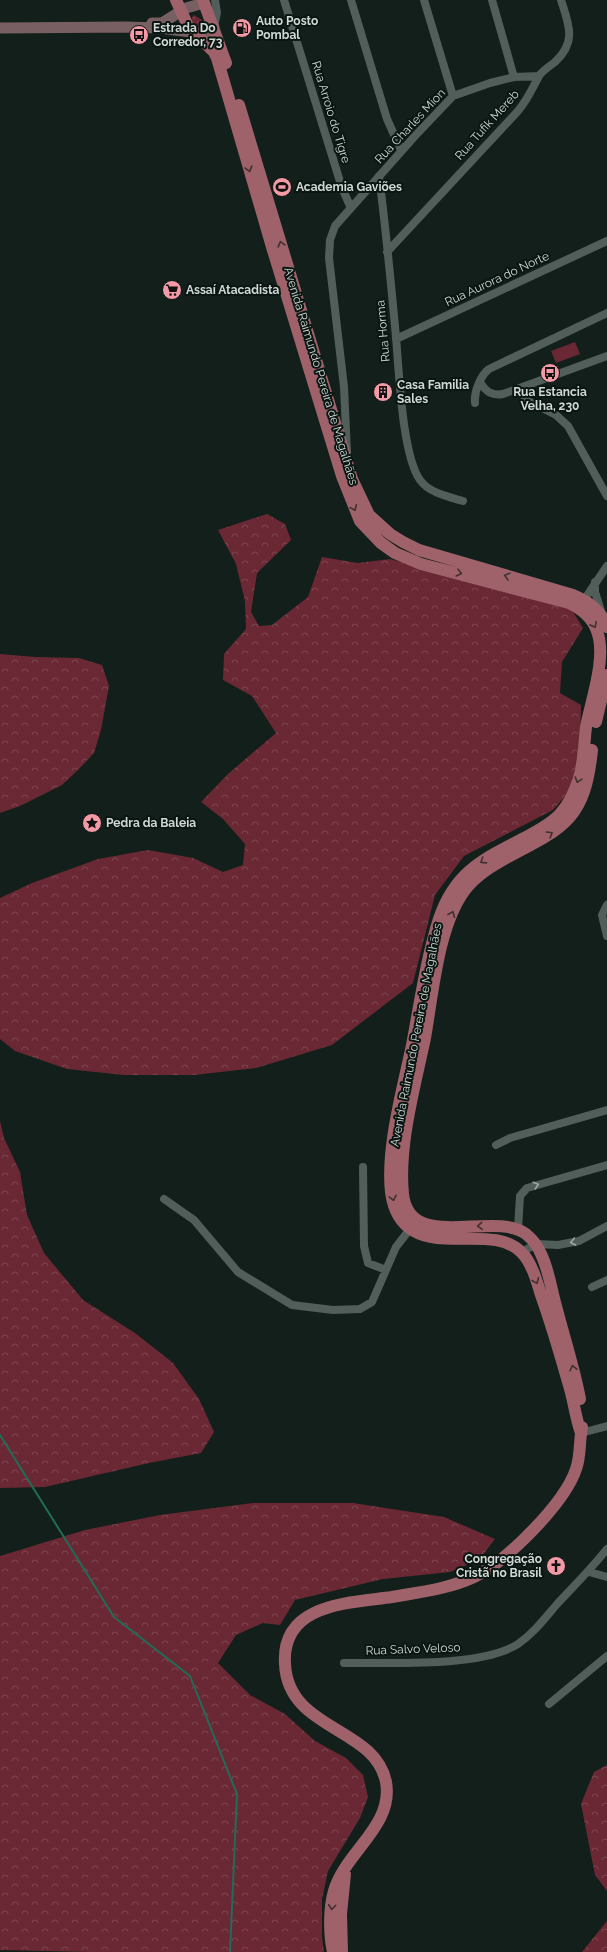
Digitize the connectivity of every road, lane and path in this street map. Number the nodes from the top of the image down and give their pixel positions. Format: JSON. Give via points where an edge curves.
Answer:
{"nodes":[{"id":1,"x":284,"y":0,"type":"edge"},
{"id":2,"x":351,"y":0,"type":"edge"},
{"id":3,"x":424,"y":0,"type":"edge"},
{"id":4,"x":492,"y":0,"type":"edge"},
{"id":5,"x":561,"y":0,"type":"edge"},
{"id":6,"x":209,"y":1,"type":"edge"},
{"id":7,"x":178,"y":6,"type":"edge"},
{"id":8,"x":214,"y":27,"type":"junction"},
{"id":9,"x":0,"y":28,"type":"edge"},
{"id":10,"x":40,"y":28,"type":"junction"},
{"id":11,"x":193,"y":33,"type":"junction"},
{"id":12,"x":539,"y":76,"type":"junction"},
{"id":13,"x":514,"y":78,"type":"junction"},
{"id":14,"x":453,"y":96,"type":"junction"},
{"id":15,"x":401,"y":150,"type":"junction"},
{"id":16,"x":379,"y":176,"type":"junction"},
{"id":17,"x":351,"y":208,"type":"junction"},
{"id":18,"x":607,"y":241,"type":"edge"},
{"id":19,"x":387,"y":252,"type":"junction"},
{"id":20,"x":607,"y":313,"type":"edge"},
{"id":21,"x":396,"y":339,"type":"junction"},
{"id":22,"x":607,"y":357,"type":"edge"},
{"id":23,"x":480,"y":382,"type":"junction"},
{"id":24,"x":519,"y":390,"type":"junction"},
{"id":25,"x":475,"y":403,"type":"dead end"},
{"id":26,"x":343,"y":434,"type":"junction"},
{"id":27,"x":607,"y":496,"type":"edge"},
{"id":28,"x":463,"y":501,"type":"dead end"},
{"id":29,"x":607,"y":566,"type":"edge"},
{"id":30,"x":596,"y":581,"type":"junction"},
{"id":31,"x":582,"y":604,"type":"junction"},
{"id":32,"x":606,"y":625,"type":"edge"},
{"id":33,"x":607,"y":675,"type":"edge"},
{"id":34,"x":598,"y":714,"type":"edge"},
{"id":35,"x":607,"y":905,"type":"edge"},
{"id":36,"x":607,"y":936,"type":"edge"},
{"id":37,"x":607,"y":1110,"type":"edge"},
{"id":38,"x":496,"y":1145,"type":"dead end"},
{"id":39,"x":607,"y":1164,"type":"edge"},
{"id":40,"x":363,"y":1167,"type":"dead end"},
{"id":41,"x":164,"y":1199,"type":"dead end"},
{"id":42,"x":607,"y":1226,"type":"edge"},
{"id":43,"x":410,"y":1229,"type":"junction"},
{"id":44,"x":518,"y":1230,"type":"junction"},
{"id":45,"x":477,"y":1239,"type":"junction"},
{"id":46,"x":536,"y":1244,"type":"junction"},
{"id":47,"x":522,"y":1252,"type":"junction"},
{"id":48,"x":386,"y":1270,"type":"junction"},
{"id":49,"x":607,"y":1280,"type":"edge"},
{"id":50,"x":592,"y":1287,"type":"dead end"},
{"id":51,"x":607,"y":1426,"type":"edge"},
{"id":52,"x":581,"y":1434,"type":"junction"},
{"id":53,"x":607,"y":1549,"type":"edge"},
{"id":54,"x":589,"y":1572,"type":"junction"},
{"id":55,"x":607,"y":1577,"type":"edge"},
{"id":56,"x":607,"y":1656,"type":"edge"},
{"id":57,"x":344,"y":1663,"type":"dead end"},
{"id":58,"x":549,"y":1704,"type":"dead end"},
{"id":59,"x":345,"y":1871,"type":"junction"},
{"id":60,"x":333,"y":1952,"type":"edge"},
{"id":61,"x":342,"y":1952,"type":"edge"}],
"edges":[{"from":1,"to":17,"type":"street","name":"Rua Arroio do Tigre","via":[[342,188]]},
{"from":2,"to":15,"type":"street","via":[[387,119]]},
{"from":3,"to":14,"type":"street"},
{"from":4,"to":13,"type":"street"},
{"from":5,"to":12,"type":"street","name":"Rua Tufik Mereb","via":[[569,30],[569,44],[558,59]]},
{"from":6,"to":7,"type":"main road"},
{"from":6,"to":8,"type":"main road","name":"Avenida Raimundo Pereira de Magalhães"},
{"from":7,"to":10,"type":"main road","via":[[167,21],[159,24],[54,25]]},
{"from":7,"to":11,"type":"main road","name":"Avenida Raimundo Pereira de Magalhães"},
{"from":8,"to":11,"type":"main road","via":[[207,32]]},
{"from":26,"to":8,"type":"main road","name":"Avenida Raimundo Pereira de Magalhães","one_way":true},
{"from":9,"to":10,"type":"main road"},
{"from":10,"to":11,"type":"main road","via":[[155,28]]},
{"from":11,"to":31,"type":"main road","name":"Avenida Raimundo Pereira de Magalhães","one_way":true,"via":[[207,44],[217,58],[342,476],[360,521],[369,532],[395,553],[421,564]]},
{"from":12,"to":13,"type":"street","name":"Rua Charles Mion"},
{"from":12,"to":19,"type":"street","name":"Rua Tufik Mereb","via":[[530,96],[518,111]]},
{"from":13,"to":14,"type":"street","name":"Rua Charles Mion","via":[[483,85]]},
{"from":14,"to":15,"type":"street","name":"Rua Charles Mion"},
{"from":15,"to":16,"type":"street","name":"Rua Charles Mion"},
{"from":16,"to":17,"type":"street","name":"Rua Charles Mion"},
{"from":16,"to":19,"type":"street","name":"Rua Horma"},
{"from":17,"to":26,"type":"street","name":"Rua Charles Mion","via":[[335,226],[329,249],[344,387]]},
{"from":18,"to":21,"type":"street","name":"Rua Aurora do Norte"},
{"from":19,"to":21,"type":"street","name":"Rua Horma"},
{"from":20,"to":23,"type":"street","via":[[493,366],[483,375]]},
{"from":21,"to":28,"type":"street","name":"Rua Horma","via":[[404,421],[414,468],[420,480],[432,490]]},
{"from":22,"to":24,"type":"street"},
{"from":23,"to":24,"type":"street","via":[[483,388],[492,394]]},
{"from":23,"to":25,"type":"street"},
{"from":24,"to":27,"type":"street","via":[[528,401],[556,415],[568,426]]},
{"from":31,"to":26,"type":"main road","name":"Avenida Raimundo Pereira de Magalhães","one_way":true,"via":[[573,595],[420,550],[390,534],[369,515],[355,487],[347,464]]},
{"from":29,"to":30,"type":"street"},
{"from":30,"to":31,"type":"street"},
{"from":30,"to":32,"type":"street","via":[[597,601]]},
{"from":31,"to":32,"type":"main road","name":"Avenida Raimundo Pereira de Magalhães","via":[[599,612]]},
{"from":31,"to":34,"type":"main road","name":"Avenida Raimundo Pereira de Magalhães","one_way":true,"via":[[597,629],[599,646],[583,702],[584,708]]},
{"from":33,"to":34,"type":"main road","name":"Avenida Raimundo Pereira de Magalhães"},
{"from":34,"to":43,"type":"main road","name":"Avenida Raimundo Pereira de Magalhães","one_way":true,"via":[[575,790],[559,815],[472,868],[458,882],[439,920],[402,1091],[392,1159],[391,1191],[395,1207],[399,1217]]},
{"from":44,"to":34,"type":"main road","name":"Avenida Raimundo Pereira de Magalhães","one_way":true,"via":[[492,1225],[443,1228],[423,1223],[416,1218],[405,1204],[403,1195],[405,1144],[443,944],[456,905],[466,888],[480,874],[558,830],[573,814],[586,788]]},
{"from":35,"to":36,"type":"street","via":[[602,915]]},
{"from":37,"to":38,"type":"street","via":[[510,1138]]},
{"from":44,"to":39,"type":"street","one_way":true,"via":[[520,1196],[527,1188]]},
{"from":40,"to":48,"type":"street","via":[[364,1246],[368,1263]]},
{"from":41,"to":48,"type":"street","via":[[194,1220],[238,1272],[292,1305],[333,1310],[360,1309],[372,1302]]},
{"from":42,"to":46,"type":"street","one_way":true,"via":[[579,1241],[558,1245]]},
{"from":43,"to":45,"type":"main road","via":[[432,1237]]},
{"from":43,"to":48,"type":"street","via":[[396,1247]]},
{"from":44,"to":45,"type":"main road","via":[[508,1238]]},
{"from":44,"to":46,"type":"main road","name":"Avenida Raimundo Pereira de Magalhães"},
{"from":45,"to":47,"type":"main road","via":[[508,1243]]},
{"from":46,"to":47,"type":"street"},
{"from":52,"to":46,"type":"main road","name":"Avenida Raimundo Pereira de Magalhães","one_way":true,"via":[[583,1420],[573,1364],[544,1262]]},
{"from":47,"to":52,"type":"main road","name":"Avenida Raimundo Pereira de Magalhães","one_way":true,"via":[[532,1270],[546,1311]]},
{"from":49,"to":50,"type":"street"},
{"from":51,"to":52,"type":"street"},
{"from":52,"to":59,"type":"main road","name":"Avenida Raimundo Pereira de Magalhães","via":[[576,1469],[563,1493],[538,1524],[487,1570],[454,1585],[432,1591],[332,1605],[304,1620],[292,1632],[286,1650],[288,1683],[305,1708],[372,1753],[386,1782],[382,1815]]},
{"from":53,"to":54,"type":"street","name":"Rua Salvo Veloso"},
{"from":54,"to":55,"type":"street"},
{"from":54,"to":57,"type":"street","name":"Rua Salvo Veloso","via":[[538,1628],[517,1644],[504,1650],[467,1659],[439,1662]]},
{"from":56,"to":58,"type":"street"},
{"from":59,"to":60,"type":"main road","name":"Avenida Raimundo Pereira de Magalhães","one_way":true,"via":[[334,1889],[332,1902]]},
{"from":59,"to":61,"type":"main road","name":"Avenida Raimundo Pereira de Magalhães","via":[[340,1914]]}]}
